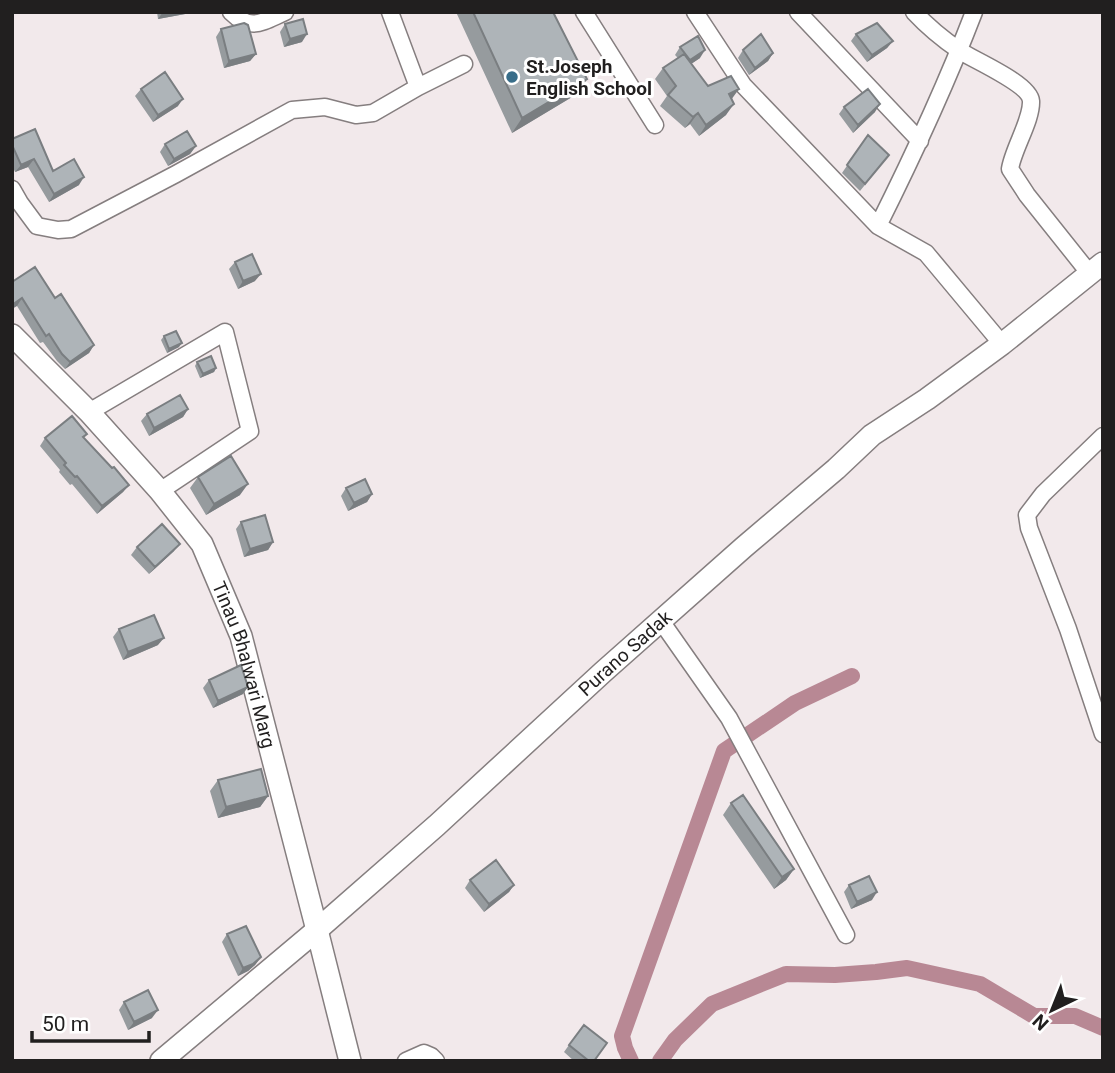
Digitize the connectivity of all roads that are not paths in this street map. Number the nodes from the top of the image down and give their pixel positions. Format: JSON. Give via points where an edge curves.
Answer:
{"nodes":[{"id":1,"x":231,"y":12,"type":"edge"},
{"id":2,"x":285,"y":12,"type":"edge"},
{"id":3,"x":390,"y":12,"type":"edge"},
{"id":4,"x":584,"y":12,"type":"edge"},
{"id":5,"x":695,"y":12,"type":"edge"},
{"id":6,"x":799,"y":12,"type":"edge"},
{"id":7,"x":914,"y":12,"type":"edge"},
{"id":8,"x":974,"y":12,"type":"edge"},
{"id":9,"x":960,"y":51,"type":"junction"},
{"id":10,"x":464,"y":64,"type":"dead end"},
{"id":11,"x":418,"y":87,"type":"junction"},
{"id":12,"x":655,"y":125,"type":"dead end"},
{"id":13,"x":920,"y":141,"type":"junction"},
{"id":14,"x":12,"y":189,"type":"edge"},
{"id":15,"x":878,"y":226,"type":"junction"},
{"id":16,"x":1097,"y":269,"type":"edge"},
{"id":17,"x":12,"y":335,"type":"edge"},
{"id":18,"x":1002,"y":344,"type":"junction"},
{"id":19,"x":89,"y":412,"type":"junction"},
{"id":20,"x":1103,"y":436,"type":"edge"},
{"id":21,"x":160,"y":491,"type":"junction"},
{"id":22,"x":661,"y":621,"type":"junction"},
{"id":23,"x":1103,"y":734,"type":"edge"},
{"id":24,"x":317,"y":930,"type":"junction"},
{"id":25,"x":846,"y":935,"type":"dead end"},
{"id":26,"x":161,"y":1061,"type":"edge"},
{"id":27,"x":349,"y":1061,"type":"edge"},
{"id":28,"x":406,"y":1061,"type":"edge"},
{"id":29,"x":436,"y":1061,"type":"edge"}],
"edges":[{"from":1,"to":2,"type":"street","via":[[240,22],[257,24]]},
{"from":3,"to":11,"type":"street"},
{"from":4,"to":12,"type":"street"},
{"from":5,"to":15,"type":"street","via":[[743,85]]},
{"from":6,"to":13,"type":"street"},
{"from":7,"to":9,"type":"street"},
{"from":8,"to":9,"type":"street"},
{"from":9,"to":13,"type":"street"},
{"from":9,"to":16,"type":"street","via":[[1030,96],[1010,169],[1027,195]]},
{"from":10,"to":11,"type":"street"},
{"from":11,"to":14,"type":"street","via":[[373,113],[356,116],[325,107],[292,110],[71,229],[37,226]]},
{"from":13,"to":15,"type":"street"},
{"from":15,"to":18,"type":"street","via":[[926,253]]},
{"from":16,"to":18,"type":"main road","name":"Purano Sadak"},
{"from":17,"to":19,"type":"main road","name":"Tinau Bhalwari Marg"},
{"from":18,"to":22,"type":"main road","name":"Purano Sadak","via":[[872,435]]},
{"from":19,"to":21,"type":"main road","name":"Tinau Bhalwari Marg"},
{"from":19,"to":21,"type":"street","via":[[225,332],[250,431]]},
{"from":20,"to":23,"type":"street","via":[[1027,515]]},
{"from":21,"to":24,"type":"main road","name":"Tinau Bhalwari Marg","via":[[202,544],[241,636]]},
{"from":22,"to":24,"type":"main road","name":"Purano Sadak"},
{"from":22,"to":25,"type":"street","via":[[729,718]]},
{"from":24,"to":26,"type":"main road","name":"Purano Sadak"},
{"from":24,"to":27,"type":"main road","name":"Tinau Bhalwari Marg"},
{"from":28,"to":29,"type":"street","via":[[424,1053]]}]}
